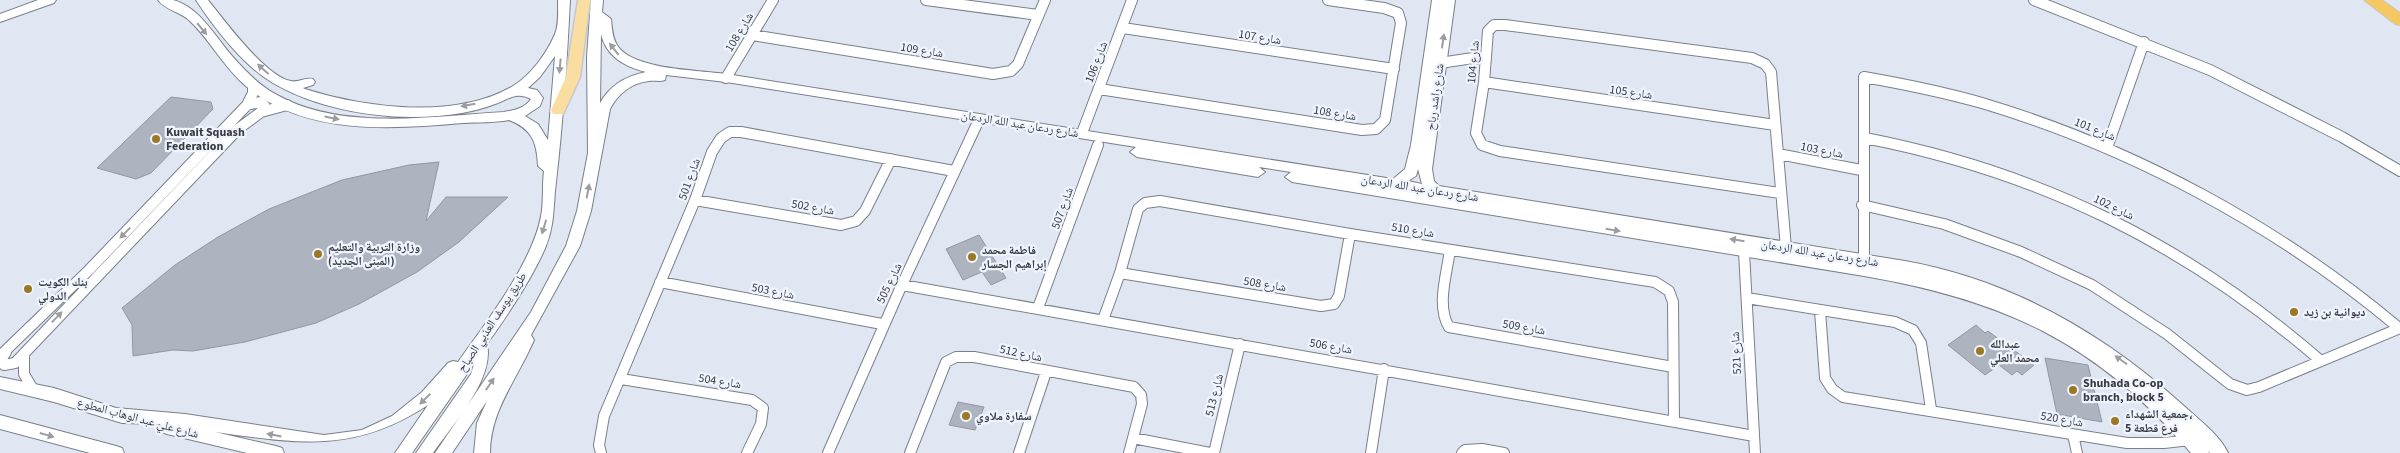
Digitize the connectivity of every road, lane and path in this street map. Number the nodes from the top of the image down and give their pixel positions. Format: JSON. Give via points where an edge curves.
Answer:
{"nodes":[{"id":1,"x":29,"y":0,"type":"edge"},
{"id":2,"x":50,"y":0,"type":"edge"},
{"id":3,"x":164,"y":0,"type":"edge"},
{"id":4,"x":202,"y":0,"type":"edge"},
{"id":5,"x":564,"y":0,"type":"edge"},
{"id":6,"x":584,"y":0,"type":"edge"},
{"id":7,"x":597,"y":0,"type":"edge"},
{"id":8,"x":773,"y":0,"type":"edge"},
{"id":9,"x":926,"y":0,"type":"edge"},
{"id":10,"x":1044,"y":0,"type":"edge"},
{"id":11,"x":1132,"y":0,"type":"edge"},
{"id":12,"x":1328,"y":0,"type":"edge"},
{"id":13,"x":1438,"y":0,"type":"edge"},
{"id":14,"x":1449,"y":0,"type":"edge"},
{"id":15,"x":2034,"y":0,"type":"edge"},
{"id":16,"x":2372,"y":0,"type":"edge"},
{"id":17,"x":2387,"y":0,"type":"edge"},
{"id":18,"x":0,"y":10,"type":"edge"},
{"id":19,"x":2400,"y":11,"type":"edge"},
{"id":20,"x":596,"y":14,"type":"junction"},
{"id":21,"x":1038,"y":16,"type":"junction"},
{"id":22,"x":0,"y":18,"type":"edge"},
{"id":23,"x":2400,"y":20,"type":"edge"},
{"id":24,"x":1122,"y":28,"type":"junction"},
{"id":25,"x":562,"y":31,"type":"junction"},
{"id":26,"x":752,"y":35,"type":"junction"},
{"id":27,"x":2144,"y":42,"type":"junction"},
{"id":28,"x":1486,"y":59,"type":"junction"},
{"id":29,"x":1440,"y":63,"type":"junction"},
{"id":30,"x":1394,"y":69,"type":"junction"},
{"id":31,"x":642,"y":73,"type":"junction"},
{"id":32,"x":726,"y":78,"type":"junction"},
{"id":33,"x":309,"y":82,"type":"dead end"},
{"id":34,"x":1484,"y":82,"type":"junction"},
{"id":35,"x":252,"y":85,"type":"junction"},
{"id":36,"x":288,"y":87,"type":"junction"},
{"id":37,"x":1100,"y":89,"type":"junction"},
{"id":38,"x":514,"y":91,"type":"junction"},
{"id":39,"x":287,"y":104,"type":"junction"},
{"id":40,"x":247,"y":105,"type":"junction"},
{"id":41,"x":870,"y":105,"type":"junction"},
{"id":42,"x":558,"y":110,"type":"junction"},
{"id":43,"x":261,"y":112,"type":"junction"},
{"id":44,"x":509,"y":116,"type":"junction"},
{"id":45,"x":1775,"y":125,"type":"junction"},
{"id":46,"x":976,"y":126,"type":"junction"},
{"id":47,"x":1082,"y":133,"type":"junction"},
{"id":48,"x":1865,"y":138,"type":"junction"},
{"id":49,"x":1098,"y":146,"type":"junction"},
{"id":50,"x":2107,"y":148,"type":"junction"},
{"id":51,"x":595,"y":153,"type":"junction"},
{"id":52,"x":1778,"y":154,"type":"junction"},
{"id":53,"x":1204,"y":158,"type":"junction"},
{"id":54,"x":891,"y":159,"type":"junction"},
{"id":55,"x":1419,"y":168,"type":"junction"},
{"id":56,"x":1862,"y":170,"type":"junction"},
{"id":57,"x":954,"y":171,"type":"junction"},
{"id":58,"x":1280,"y":171,"type":"junction"},
{"id":59,"x":2400,"y":171,"type":"edge"},
{"id":60,"x":1396,"y":184,"type":"junction"},
{"id":61,"x":548,"y":189,"type":"junction"},
{"id":62,"x":1434,"y":190,"type":"junction"},
{"id":63,"x":1780,"y":193,"type":"junction"},
{"id":64,"x":695,"y":200,"type":"junction"},
{"id":65,"x":1862,"y":205,"type":"junction"},
{"id":66,"x":1350,"y":234,"type":"junction"},
{"id":67,"x":1786,"y":248,"type":"junction"},
{"id":68,"x":1450,"y":250,"type":"junction"},
{"id":69,"x":1744,"y":252,"type":"junction"},
{"id":70,"x":1864,"y":265,"type":"junction"},
{"id":71,"x":1120,"y":273,"type":"junction"},
{"id":72,"x":660,"y":282,"type":"junction"},
{"id":73,"x":902,"y":285,"type":"junction"},
{"id":74,"x":1987,"y":294,"type":"junction"},
{"id":75,"x":1747,"y":298,"type":"junction"},
{"id":76,"x":1038,"y":308,"type":"junction"},
{"id":77,"x":503,"y":310,"type":"junction"},
{"id":78,"x":1820,"y":311,"type":"junction"},
{"id":79,"x":536,"y":316,"type":"junction"},
{"id":80,"x":1103,"y":320,"type":"junction"},
{"id":81,"x":882,"y":324,"type":"junction"},
{"id":82,"x":2400,"y":328,"type":"edge"},
{"id":83,"x":480,"y":344,"type":"junction"},
{"id":84,"x":1240,"y":344,"type":"junction"},
{"id":85,"x":3,"y":354,"type":"edge"},
{"id":86,"x":24,"y":354,"type":"junction"},
{"id":87,"x":2322,"y":361,"type":"junction"},
{"id":88,"x":1673,"y":367,"type":"junction"},
{"id":89,"x":1384,"y":369,"type":"junction"},
{"id":90,"x":1046,"y":372,"type":"junction"},
{"id":91,"x":621,"y":379,"type":"junction"},
{"id":92,"x":0,"y":383,"type":"edge"},
{"id":93,"x":34,"y":391,"type":"junction"},
{"id":94,"x":1931,"y":409,"type":"junction"},
{"id":95,"x":114,"y":414,"type":"junction"},
{"id":96,"x":1674,"y":420,"type":"junction"},
{"id":97,"x":0,"y":422,"type":"edge"},
{"id":98,"x":2073,"y":435,"type":"junction"},
{"id":99,"x":1754,"y":436,"type":"junction"},
{"id":100,"x":1133,"y":438,"type":"junction"},
{"id":101,"x":2190,"y":440,"type":"junction"},
{"id":102,"x":94,"y":448,"type":"junction"},
{"id":103,"x":111,"y":453,"type":"edge"},
{"id":104,"x":116,"y":453,"type":"edge"},
{"id":105,"x":276,"y":453,"type":"edge"},
{"id":106,"x":403,"y":453,"type":"edge"},
{"id":107,"x":424,"y":453,"type":"edge"},
{"id":108,"x":443,"y":453,"type":"edge"},
{"id":109,"x":482,"y":453,"type":"edge"},
{"id":110,"x":601,"y":453,"type":"edge"},
{"id":111,"x":747,"y":453,"type":"edge"},
{"id":112,"x":828,"y":453,"type":"edge"},
{"id":113,"x":910,"y":453,"type":"edge"},
{"id":114,"x":1019,"y":453,"type":"edge"},
{"id":115,"x":1129,"y":453,"type":"edge"},
{"id":116,"x":1212,"y":453,"type":"edge"},
{"id":117,"x":1372,"y":453,"type":"edge"},
{"id":118,"x":1462,"y":453,"type":"edge"},
{"id":119,"x":1504,"y":453,"type":"edge"},
{"id":120,"x":1756,"y":453,"type":"edge"},
{"id":121,"x":2077,"y":453,"type":"edge"},
{"id":122,"x":2201,"y":453,"type":"edge"},
{"id":123,"x":2220,"y":453,"type":"edge"}],
"edges":[{"from":1,"to":18,"type":"street"},
{"from":2,"to":22,"type":"street"},
{"from":3,"to":35,"type":"street","one_way":true,"via":[[194,18]]},
{"from":36,"to":4,"type":"street","one_way":true,"via":[[250,56]]},
{"from":5,"to":25,"type":"street","name":"طريق يوسف العذبي الصباح"},
{"from":6,"to":42,"type":"main road","via":[[576,66],[570,88]]},
{"from":7,"to":20,"type":"street"},
{"from":8,"to":26,"type":"street","name":"شارع 108"},
{"from":9,"to":21,"type":"street"},
{"from":10,"to":21,"type":"street","name":"شارع 109"},
{"from":11,"to":24,"type":"street","name":"شارع 106"},
{"from":12,"to":30,"type":"street","name":"شارع 108","via":[[1398,13],[1402,23]]},
{"from":13,"to":55,"type":"street","name":"شارع راشد رباح","via":[[1418,145]]},
{"from":29,"to":14,"type":"street","name":"شارع راشد رباح","one_way":true},
{"from":15,"to":27,"type":"street"},
{"from":16,"to":23,"type":"highway"},
{"from":17,"to":19,"type":"highway"},
{"from":31,"to":20,"type":"street","name":"شارع ردعان عبد الله الردعان","one_way":true,"via":[[616,53],[608,42],[605,19]]},
{"from":20,"to":51,"type":"street","via":[[592,57]]},
{"from":21,"to":26,"type":"street","name":"شارع 109","via":[[1018,64],[1011,71],[993,74]]},
{"from":24,"to":30,"type":"street","name":"شارع 107"},
{"from":24,"to":37,"type":"street","name":"شارع 106"},
{"from":25,"to":38,"type":"street","via":[[532,78]]},
{"from":25,"to":42,"type":"street","name":"طريق يوسف العذبي الصباح","one_way":true},
{"from":26,"to":32,"type":"street","name":"شارع 108"},
{"from":27,"to":50,"type":"street"},
{"from":27,"to":59,"type":"street","via":[[2227,79],[2342,137]]},
{"from":28,"to":29,"type":"street"},
{"from":28,"to":34,"type":"street","name":"شارع 104"},
{"from":28,"to":45,"type":"street","name":"شارع 104","via":[[1488,31],[1494,25],[1752,58],[1765,64],[1771,72]]},
{"from":29,"to":55,"type":"street","name":"شارع راشد رباح"},
{"from":30,"to":37,"type":"street","name":"شارع 108","via":[[1385,120],[1372,130]]},
{"from":31,"to":32,"type":"street","name":"شارع ردعان عبد الله الردعان"},
{"from":31,"to":41,"type":"street","name":"شارع ردعان عبد الله الردعان"},
{"from":31,"to":51,"type":"street","name":"شارع ردعان عبد الله الردعان","via":[[612,93],[606,102]]},
{"from":32,"to":41,"type":"street","name":"شارع ردعان عبد الله الردعان"},
{"from":33,"to":36,"type":"street"},
{"from":34,"to":45,"type":"street","name":"شارع 105"},
{"from":34,"to":63,"type":"street","name":"شارع 104","via":[[1476,133],[1482,145],[1500,151]]},
{"from":35,"to":39,"type":"street"},
{"from":35,"to":40,"type":"street","via":[[253,93]]},
{"from":38,"to":36,"type":"street","one_way":true,"via":[[474,104],[400,111],[323,101]]},
{"from":37,"to":47,"type":"street","name":"شارع 106"},
{"from":38,"to":44,"type":"street","via":[[533,93],[536,103],[525,112]]},
{"from":39,"to":43,"type":"street"},
{"from":39,"to":44,"type":"street","one_way":true,"via":[[320,115],[364,122]]},
{"from":40,"to":43,"type":"street","via":[[260,102],[264,105]]},
{"from":40,"to":85,"type":"street","one_way":true,"via":[[96,263]]},
{"from":41,"to":46,"type":"street","name":"شارع ردعان عبد الله الردعان"},
{"from":41,"to":47,"type":"street","name":"شارع ردعان عبد الله الردعان"},
{"from":42,"to":61,"type":"street","name":"طريق يوسف العذبي الصباح"},
{"from":86,"to":43,"type":"street","one_way":true,"via":[[218,148]]},
{"from":44,"to":61,"type":"street","via":[[527,121],[539,132]]},
{"from":45,"to":52,"type":"street","name":"شارع 104"},
{"from":46,"to":49,"type":"street","name":"شارع ردعان عبد الله الردعان"},
{"from":46,"to":57,"type":"street","name":"شارع 505"},
{"from":47,"to":53,"type":"street","name":"شارع ردعان عبد الله الردعان"},
{"from":48,"to":50,"type":"street","name":"شارع 101","via":[[1864,77],[1909,84],[2009,111]]},
{"from":48,"to":56,"type":"street","name":"شارع 101"},
{"from":48,"to":87,"type":"street","name":"شارع 102","via":[[1902,144],[1983,166],[2030,182],[2101,214],[2159,244],[2224,284]]},
{"from":49,"to":53,"type":"street","name":"شارع ردعان عبد الله الردعان"},
{"from":49,"to":76,"type":"street","name":"شارع 507"},
{"from":50,"to":82,"type":"street","name":"شارع 101","via":[[2198,192],[2258,227],[2368,302]]},
{"from":79,"to":51,"type":"street","one_way":true,"via":[[573,246],[584,211]]},
{"from":52,"to":56,"type":"street","name":"شارع 103"},
{"from":52,"to":63,"type":"street","name":"شارع 104"},
{"from":53,"to":58,"type":"street","name":"شارع ردعان عبد الله الردعان"},
{"from":54,"to":57,"type":"street","name":"شارع 501"},
{"from":54,"to":64,"type":"street","name":"شارع 502","via":[[865,211],[856,221],[841,224]]},
{"from":54,"to":64,"type":"street","name":"شارع 501","via":[[730,132],[721,138],[712,152]]},
{"from":55,"to":60,"type":"street"},
{"from":55,"to":62,"type":"street"},
{"from":56,"to":65,"type":"street","name":"شارع 101"},
{"from":57,"to":73,"type":"street","name":"شارع 505"},
{"from":58,"to":60,"type":"street","name":"شارع ردعان عبد الله الردعان"},
{"from":58,"to":69,"type":"street","name":"شارع ردعان عبد الله الردعان","one_way":true},
{"from":60,"to":62,"type":"street","name":"شارع ردعان عبد الله الردعان"},
{"from":61,"to":77,"type":"street","name":"طريق يوسف العذبي الصباح","one_way":true,"via":[[548,216],[539,246]]},
{"from":67,"to":62,"type":"street","name":"شارع ردعان عبد الله الردعان","one_way":true},
{"from":63,"to":67,"type":"street","name":"شارع 104"},
{"from":64,"to":72,"type":"street","name":"شارع 501"},
{"from":65,"to":70,"type":"street","name":"شارع 101"},
{"from":65,"to":87,"type":"street","name":"شارع 101","via":[[1944,224],[2021,252],[2092,285],[2167,334],[2230,384],[2248,390]]},
{"from":66,"to":68,"type":"street","name":"شارع 510"},
{"from":66,"to":71,"type":"street","name":"شارع 510","via":[[1160,201],[1145,203],[1138,209]]},
{"from":66,"to":71,"type":"street","name":"شارع 508","via":[[1339,296],[1334,304],[1321,306]]},
{"from":67,"to":70,"type":"street","name":"شارع ردعان عبد الله الردعان"},
{"from":68,"to":88,"type":"street","name":"شارع 510","via":[[1655,282],[1669,291],[1673,302]]},
{"from":68,"to":88,"type":"street","name":"شارع 509","via":[[1443,310],[1449,327]]},
{"from":69,"to":70,"type":"street","name":"شارع ردعان عبد الله الردعان"},
{"from":69,"to":75,"type":"street","name":"شارع 521"},
{"from":70,"to":74,"type":"street","name":"شارع ردعان عبد الله الردعان"},
{"from":71,"to":80,"type":"street","name":"شارع 510"},
{"from":72,"to":81,"type":"street","name":"شارع 503"},
{"from":72,"to":91,"type":"street","name":"شارع 501"},
{"from":73,"to":76,"type":"street","name":"شارع 506"},
{"from":73,"to":81,"type":"street","name":"شارع 505"},
{"from":74,"to":101,"type":"street","name":"شارع ردعان عبد الله الردعان","via":[[2110,366]]},
{"from":123,"to":74,"type":"street","name":"شارع ردعان عبد الله الردعان","one_way":true,"via":[[2184,415],[2126,364],[2067,325]]},
{"from":75,"to":78,"type":"street"},
{"from":75,"to":99,"type":"street","name":"شارع 521"},
{"from":76,"to":80,"type":"street","name":"شارع 506"},
{"from":77,"to":83,"type":"street","name":"طريق يوسف العذبي الصباح"},
{"from":77,"to":95,"type":"street","one_way":true,"via":[[415,409],[379,431],[359,437],[340,441],[297,439],[206,424]]},
{"from":78,"to":94,"type":"street","via":[[1894,322],[1914,330],[1922,343]]},
{"from":78,"to":94,"type":"street","name":"شارع 520","via":[[1825,378],[1832,389],[1844,397]]},
{"from":108,"to":79,"type":"street","one_way":true},
{"from":79,"to":109,"type":"street","via":[[514,369],[486,420]]},
{"from":80,"to":84,"type":"street","name":"شارع 506"},
{"from":81,"to":112,"type":"street","name":"شارع 505"},
{"from":82,"to":87,"type":"street","name":"شارع 101"},
{"from":83,"to":106,"type":"street","name":"طريق يوسف العذبي الصباح"},
{"from":83,"to":107,"type":"street","via":[[482,365],[477,377]]},
{"from":84,"to":89,"type":"street","name":"شارع 506"},
{"from":84,"to":116,"type":"street","name":"شارع 513"},
{"from":85,"to":86,"type":"street","via":[[1,360],[4,365],[15,362]]},
{"from":86,"to":93,"type":"street","via":[[22,373]]},
{"from":88,"to":96,"type":"street","name":"شارع 510"},
{"from":89,"to":96,"type":"street","name":"شارع 506"},
{"from":89,"to":117,"type":"street"},
{"from":90,"to":100,"type":"street","name":"شارع 512","via":[[1134,387],[1141,394],[1142,404]]},
{"from":90,"to":113,"type":"street","name":"شارع 512","via":[[974,357],[956,357],[946,362]]},
{"from":90,"to":114,"type":"street"},
{"from":91,"to":110,"type":"street","name":"شارع 501","via":[[604,416]]},
{"from":91,"to":111,"type":"street","name":"شارع 504","via":[[752,400],[763,408],[761,424]]},
{"from":92,"to":93,"type":"street","name":"شارع علي عبد الوهاب المطوع"},
{"from":93,"to":95,"type":"street","name":"شارع علي عبد الوهاب المطوع"},
{"from":94,"to":98,"type":"street","name":"شارع 520"},
{"from":95,"to":105,"type":"street","name":"شارع علي عبد الوهاب المطوع"},
{"from":96,"to":99,"type":"street","name":"شارع 506"},
{"from":97,"to":102,"type":"street","one_way":true},
{"from":98,"to":101,"type":"street","name":"شارع 520","via":[[2127,442]]},
{"from":98,"to":121,"type":"street"},
{"from":99,"to":120,"type":"street","name":"شارع 521"},
{"from":100,"to":115,"type":"street","name":"شارع 512"},
{"from":100,"to":116,"type":"street"},
{"from":101,"to":122,"type":"street","name":"شارع ردعان عبد الله الردعان"},
{"from":102,"to":103,"type":"street"},
{"from":102,"to":104,"type":"street"},
{"from":118,"to":119,"type":"street","via":[[1482,449]]}]}
